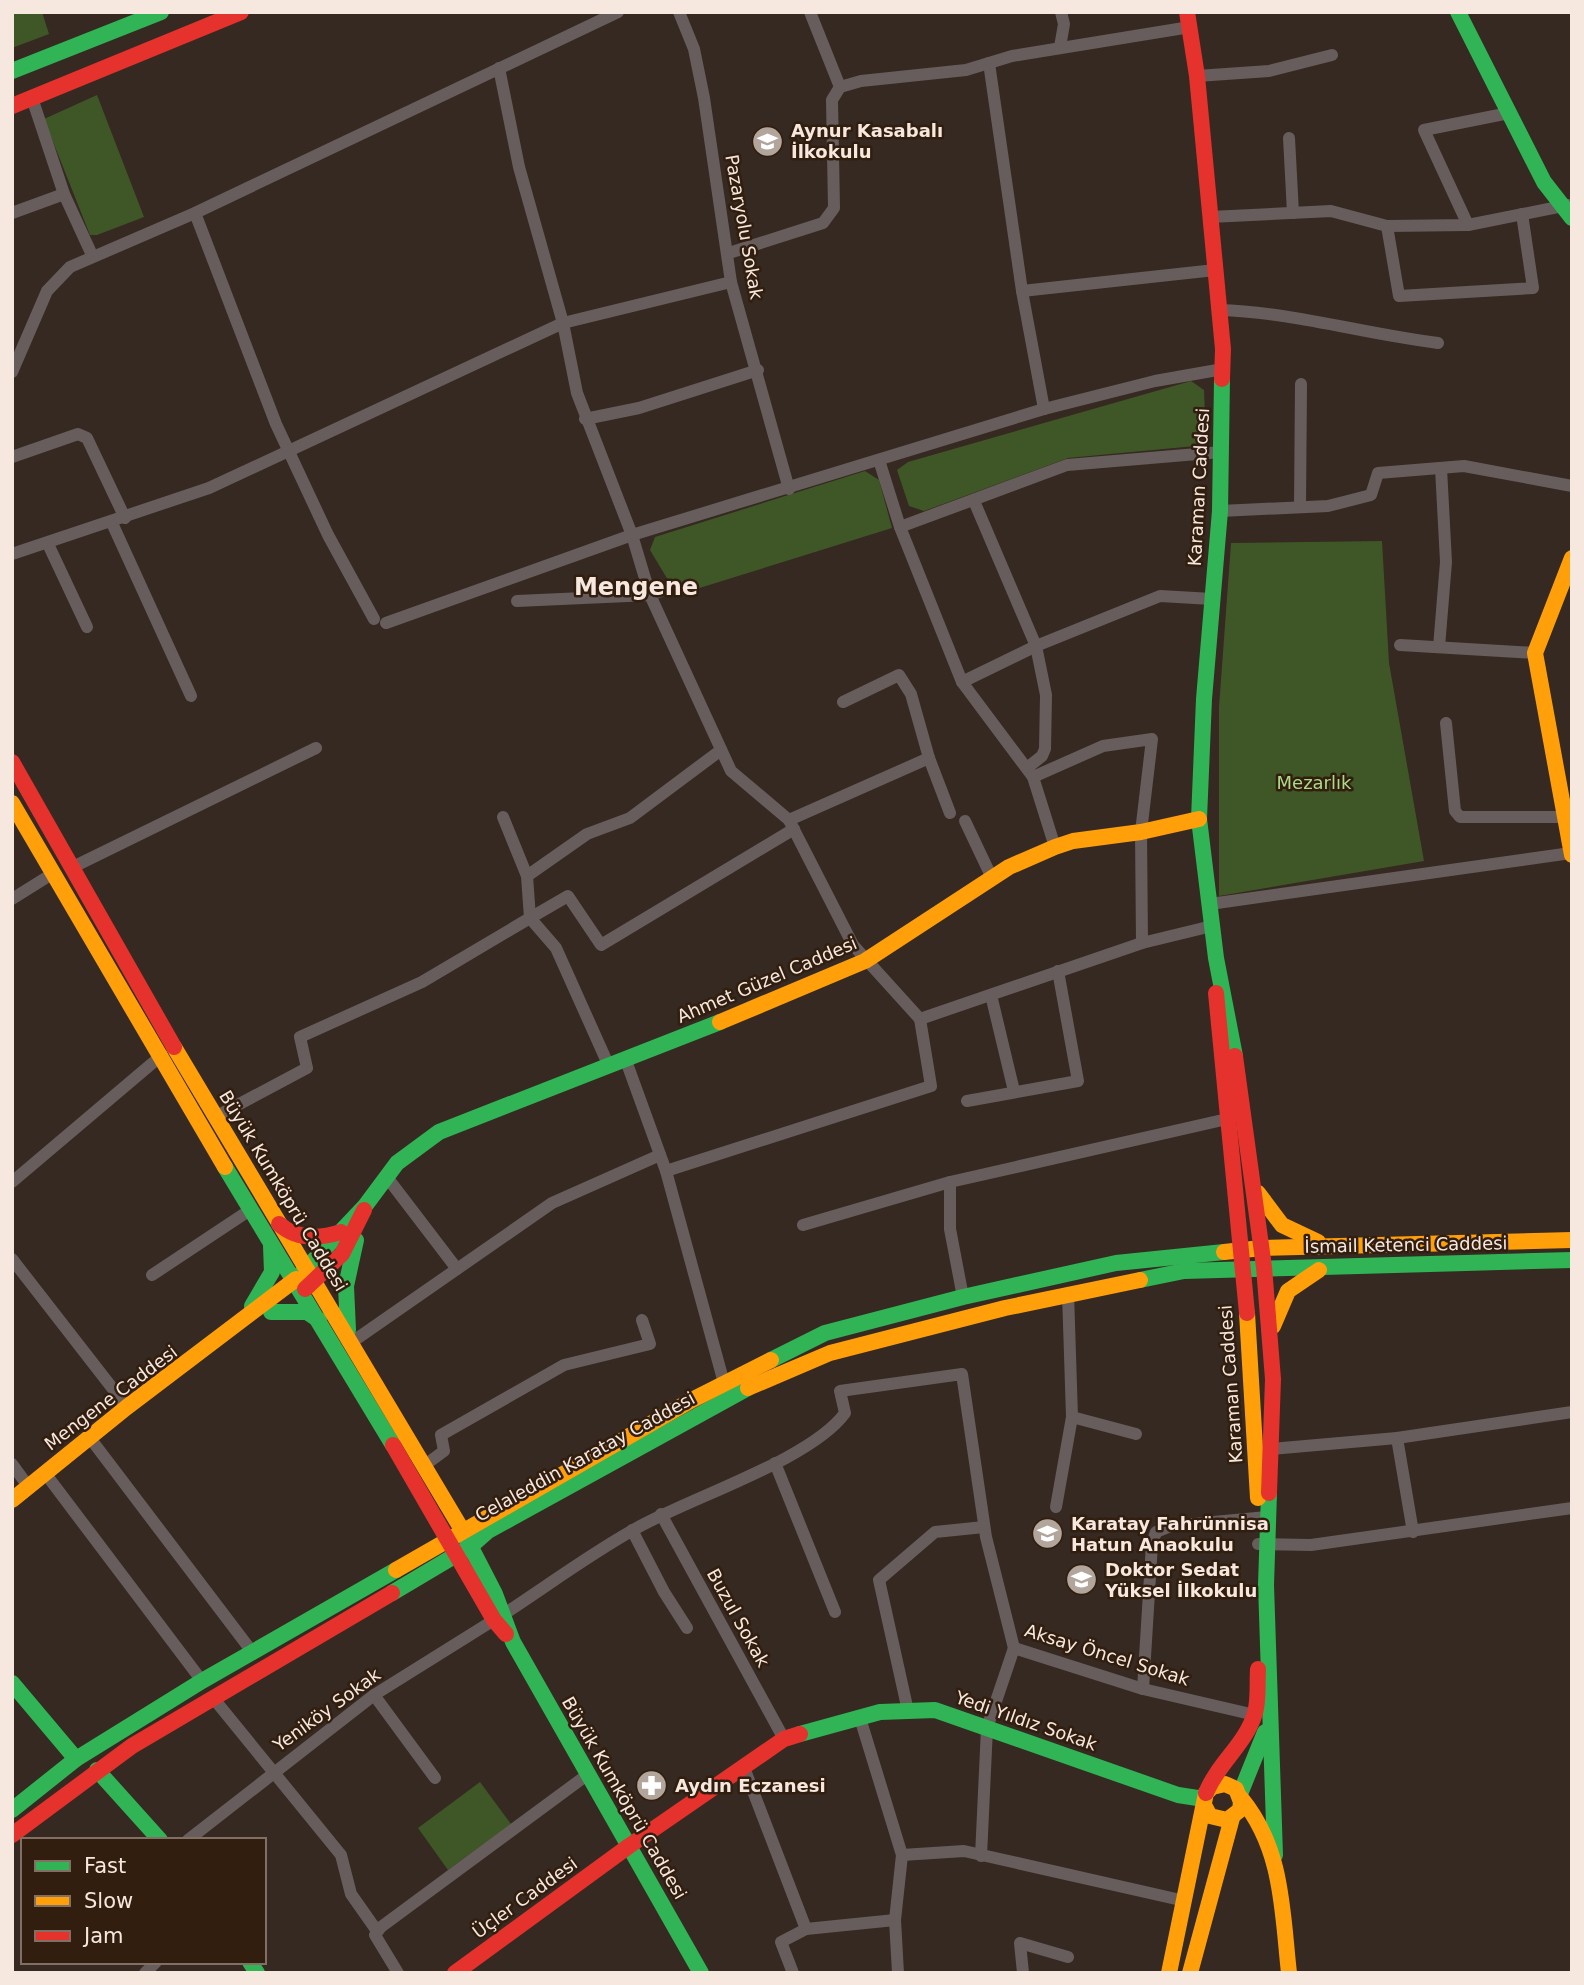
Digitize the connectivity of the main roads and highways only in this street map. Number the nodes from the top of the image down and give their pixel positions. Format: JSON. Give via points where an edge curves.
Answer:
{"nodes":[{"id":1,"x":161,"y":12,"type":"edge"},
{"id":2,"x":241,"y":12,"type":"edge"},
{"id":3,"x":1458,"y":12,"type":"edge"},
{"id":4,"x":1187,"y":17,"type":"edge"},
{"id":5,"x":12,"y":71,"type":"edge"},
{"id":6,"x":12,"y":106,"type":"edge"},
{"id":7,"x":1569,"y":209,"type":"edge"},
{"id":8,"x":1572,"y":558,"type":"edge"},
{"id":9,"x":12,"y":762,"type":"edge"},
{"id":10,"x":12,"y":803,"type":"edge"},
{"id":11,"x":1199,"y":819,"type":"junction"},
{"id":12,"x":1568,"y":824,"type":"edge"},
{"id":13,"x":1572,"y":854,"type":"edge"},
{"id":14,"x":1216,"y":958,"type":"junction"},
{"id":15,"x":1253,"y":1181,"type":"junction"},
{"id":16,"x":274,"y":1218,"type":"junction"},
{"id":17,"x":349,"y":1234,"type":"junction"},
{"id":18,"x":1572,"y":1240,"type":"edge"},
{"id":19,"x":271,"y":1244,"type":"junction"},
{"id":20,"x":1335,"y":1245,"type":"junction"},
{"id":21,"x":1262,"y":1248,"type":"junction"},
{"id":22,"x":1242,"y":1260,"type":"junction"},
{"id":23,"x":1572,"y":1260,"type":"edge"},
{"id":24,"x":1264,"y":1267,"type":"junction"},
{"id":25,"x":1324,"y":1268,"type":"junction"},
{"id":26,"x":304,"y":1281,"type":"junction"},
{"id":27,"x":271,"y":1312,"type":"junction"},
{"id":28,"x":319,"y":1320,"type":"junction"},
{"id":29,"x":234,"y":1328,"type":"junction"},
{"id":30,"x":1270,"y":1336,"type":"junction"},
{"id":31,"x":351,"y":1340,"type":"junction"},
{"id":32,"x":12,"y":1500,"type":"edge"},
{"id":33,"x":1263,"y":1517,"type":"junction"},
{"id":34,"x":463,"y":1530,"type":"junction"},
{"id":35,"x":447,"y":1539,"type":"junction"},
{"id":36,"x":471,"y":1546,"type":"junction"},
{"id":37,"x":456,"y":1554,"type":"junction"},
{"id":38,"x":499,"y":1617,"type":"junction"},
{"id":39,"x":12,"y":1683,"type":"edge"},
{"id":40,"x":1262,"y":1715,"type":"junction"},
{"id":41,"x":76,"y":1759,"type":"junction"},
{"id":42,"x":97,"y":1770,"type":"junction"},
{"id":43,"x":1241,"y":1796,"type":"junction"},
{"id":44,"x":1204,"y":1799,"type":"junction"},
{"id":45,"x":12,"y":1810,"type":"edge"},
{"id":46,"x":1232,"y":1818,"type":"junction"},
{"id":47,"x":12,"y":1835,"type":"edge"},
{"id":48,"x":158,"y":1838,"type":"edge"},
{"id":49,"x":623,"y":1850,"type":"junction"},
{"id":50,"x":1275,"y":1855,"type":"junction"},
{"id":51,"x":456,"y":1973,"type":"edge"},
{"id":52,"x":701,"y":1973,"type":"edge"},
{"id":53,"x":1169,"y":1973,"type":"edge"},
{"id":54,"x":1190,"y":1973,"type":"edge"},
{"id":55,"x":1289,"y":1973,"type":"edge"}],
"edges":[{"from":1,"to":5,"type":"main road"},
{"from":2,"to":6,"type":"main road"},
{"from":3,"to":7,"type":"main road","via":[[1544,182]]},
{"from":4,"to":11,"type":"main road","name":"Karaman Caddesi","via":[[1197,76],[1223,369],[1220,511]]},
{"from":8,"to":12,"type":"main road","via":[[1535,653]]},
{"from":9,"to":16,"type":"main road","name":"Büyük Kumköprü Caddesi"},
{"from":10,"to":19,"type":"main road","name":"Büyük Kumköprü Caddesi"},
{"from":11,"to":14,"type":"main road","name":"Karaman Caddesi"},
{"from":11,"to":17,"type":"main road","name":"Ahmet Güzel Caddesi","via":[[1055,847],[1009,867],[865,961],[749,1012],[451,1125],[413,1149],[386,1177]]},
{"from":12,"to":13,"type":"main road"},
{"from":14,"to":15,"type":"main road","name":"Karaman Caddesi","via":[[1242,1091]]},
{"from":14,"to":22,"type":"main road","name":"Karaman Caddesi","via":[[1215,1004]]},
{"from":15,"to":20,"type":"main road","via":[[1271,1215],[1284,1227],[1306,1240]]},
{"from":15,"to":21,"type":"main road","name":"Karaman Caddesi"},
{"from":16,"to":17,"type":"main road","via":[[286,1231],[308,1238]]},
{"from":16,"to":26,"type":"main road","name":"Büyük Kumköprü Caddesi"},
{"from":17,"to":26,"type":"main road"},
{"from":17,"to":31,"type":"main road","via":[[346,1286]]},
{"from":18,"to":20,"type":"main road","name":"İsmail Ketenci Caddesi"},
{"from":19,"to":26,"type":"main road","name":"Büyük Kumköprü Caddesi"},
{"from":19,"to":29,"type":"main road","via":[[272,1272],[263,1292]]},
{"from":20,"to":21,"type":"main road","name":"İsmail Ketenci Caddesi"},
{"from":21,"to":22,"type":"main road","name":"İsmail Ketenci Caddesi"},
{"from":21,"to":24,"type":"main road","name":"Karaman Caddesi"},
{"from":22,"to":24,"type":"main road","name":"İsmail Ketenci Caddesi"},
{"from":22,"to":33,"type":"main road","name":"Karaman Caddesi"},
{"from":22,"to":34,"type":"main road","name":"Celaleddin Karatay Caddesi","via":[[1116,1263],[825,1333],[724,1383]]},
{"from":22,"to":36,"type":"main road","name":"Celaleddin Karatay Caddesi","via":[[1068,1293],[830,1353],[740,1392],[488,1531]]},
{"from":23,"to":25,"type":"main road","name":"İsmail Ketenci Caddesi"},
{"from":24,"to":25,"type":"main road","name":"İsmail Ketenci Caddesi"},
{"from":24,"to":30,"type":"main road","name":"Karaman Caddesi"},
{"from":25,"to":30,"type":"main road","via":[[1294,1282],[1280,1302]]},
{"from":26,"to":27,"type":"main road"},
{"from":26,"to":28,"type":"main road","name":"Büyük Kumköprü Caddesi"},
{"from":26,"to":29,"type":"main road"},
{"from":26,"to":31,"type":"main road","name":"Büyük Kumköprü Caddesi"},
{"from":27,"to":28,"type":"main road","via":[[307,1312]]},
{"from":27,"to":29,"type":"main road"},
{"from":28,"to":35,"type":"main road","name":"Büyük Kumköprü Caddesi"},
{"from":29,"to":32,"type":"main road","name":"Mengene Caddesi"},
{"from":30,"to":33,"type":"main road","name":"Karaman Caddesi","via":[[1271,1449]]},
{"from":31,"to":34,"type":"main road","name":"Büyük Kumköprü Caddesi"},
{"from":33,"to":40,"type":"main road","name":"Karaman Caddesi"},
{"from":34,"to":35,"type":"main road","name":"Celaleddin Karatay Caddesi"},
{"from":34,"to":36,"type":"main road","name":"Büyük Kumköprü Caddesi"},
{"from":35,"to":37,"type":"main road","name":"Büyük Kumköprü Caddesi"},
{"from":35,"to":41,"type":"main road","name":"Celaleddin Karatay Caddesi"},
{"from":36,"to":37,"type":"main road","name":"Celaleddin Karatay Caddesi"},
{"from":36,"to":38,"type":"main road","name":"Büyük Kumköprü Caddesi"},
{"from":37,"to":38,"type":"main road","name":"Büyük Kumköprü Caddesi"},
{"from":37,"to":42,"type":"main road","name":"Celaleddin Karatay Caddesi"},
{"from":38,"to":49,"type":"main road","name":"Büyük Kumköprü Caddesi"},
{"from":39,"to":41,"type":"main road"},
{"from":40,"to":43,"type":"main road","name":"Karaman Caddesi","via":[[1256,1760]]},
{"from":40,"to":44,"type":"main road","name":"Karaman Caddesi","via":[[1219,1766]]},
{"from":40,"to":50,"type":"main road","name":"Karaman Caddesi"},
{"from":41,"to":45,"type":"main road","name":"Celaleddin Karatay Caddesi"},
{"from":42,"to":47,"type":"main road","name":"Celaleddin Karatay Caddesi"},
{"from":42,"to":48,"type":"main road"},
{"from":43,"to":44,"type":"main road","via":[[1233,1786],[1221,1783]]},
{"from":43,"to":46,"type":"main road","via":[[1240,1811]]},
{"from":43,"to":50,"type":"main road","via":[[1265,1826]]},
{"from":44,"to":46,"type":"main road","via":[[1216,1819]]},
{"from":44,"to":49,"type":"main road","name":"Yedi Yıldız Sokak","via":[[1178,1795],[935,1710],[880,1712],[784,1739]]},
{"from":44,"to":53,"type":"main road","name":"Karaman Caddesi"},
{"from":46,"to":54,"type":"main road"},
{"from":49,"to":51,"type":"main road","name":"Üçler Caddesi"},
{"from":49,"to":52,"type":"main road","name":"Büyük Kumköprü Caddesi"},
{"from":50,"to":55,"type":"main road"}]}
